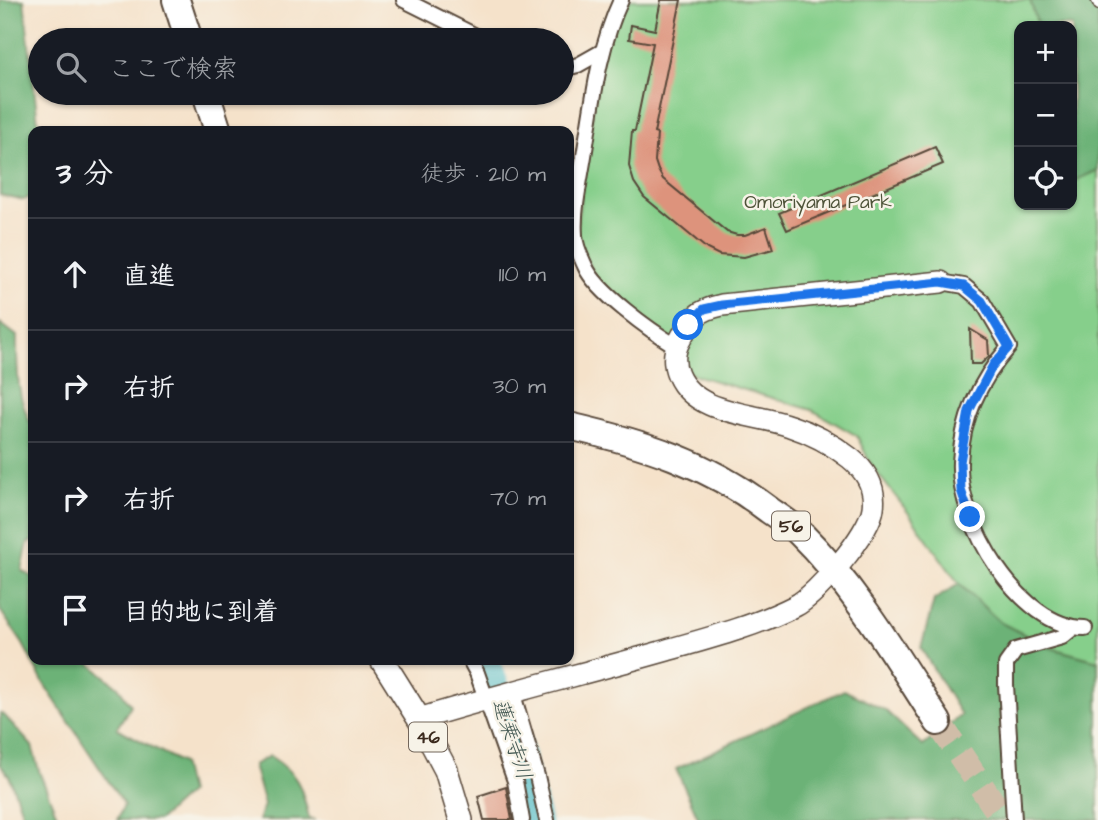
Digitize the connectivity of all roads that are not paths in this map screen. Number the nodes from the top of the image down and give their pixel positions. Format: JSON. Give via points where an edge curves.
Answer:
{"nodes":[{"id":1,"x":176,"y":0,"type":"edge"},
{"id":2,"x":404,"y":0,"type":"edge"},
{"id":3,"x":621,"y":0,"type":"edge"},
{"id":4,"x":1095,"y":0,"type":"edge"},
{"id":5,"x":1098,"y":6,"type":"edge"},
{"id":6,"x":185,"y":28,"type":"edge"},
{"id":7,"x":460,"y":28,"type":"edge"},
{"id":8,"x":601,"y":52,"type":"junction"},
{"id":9,"x":574,"y":66,"type":"edge"},
{"id":10,"x":210,"y":105,"type":"edge"},
{"id":11,"x":217,"y":126,"type":"edge"},
{"id":12,"x":941,"y":282,"type":"joint"},
{"id":13,"x":676,"y":346,"type":"junction"},
{"id":14,"x":574,"y":427,"type":"edge"},
{"id":15,"x":833,"y":570,"type":"junction"},
{"id":16,"x":1085,"y":629,"type":"edge"},
{"id":17,"x":385,"y":665,"type":"edge"},
{"id":18,"x":473,"y":665,"type":"edge"},
{"id":19,"x":512,"y":691,"type":"junction"},
{"id":20,"x":486,"y":699,"type":"junction"},
{"id":21,"x":419,"y":719,"type":"junction"},
{"id":22,"x":938,"y":722,"type":"tunnel mouth"},
{"id":23,"x":461,"y":820,"type":"edge"},
{"id":24,"x":522,"y":820,"type":"edge"},
{"id":25,"x":547,"y":820,"type":"edge"},
{"id":26,"x":1014,"y":820,"type":"edge"}],
"edges":[{"from":1,"to":6,"type":"highway"},
{"from":2,"to":7,"type":"street"},
{"from":3,"to":8,"type":"street"},
{"from":4,"to":5,"type":"lane"},
{"from":8,"to":9,"type":"street"},
{"from":8,"to":13,"type":"street","via":[[575,237],[586,268],[601,289]]},
{"from":10,"to":11,"type":"highway"},
{"from":12,"to":13,"type":"street","via":[[704,309]]},
{"from":12,"to":16,"type":"street","via":[[964,286],[982,301],[1009,347],[993,365],[969,411],[960,462],[961,490],[970,517],[1014,591],[1043,615]]},
{"from":13,"to":15,"type":"street","via":[[674,364],[682,384],[697,397],[719,408],[789,425],[831,443],[859,465],[873,486],[873,510],[861,536]]},
{"from":14,"to":15,"type":"highway","number":"56","via":[[677,456],[742,489],[798,531]]},
{"from":15,"to":19,"type":"street","via":[[796,606],[754,622]]},
{"from":15,"to":22,"type":"highway","number":"56"},
{"from":16,"to":26,"type":"street","via":[[1016,650],[1006,664]]},
{"from":17,"to":21,"type":"main road","number":"46"},
{"from":18,"to":20,"type":"street"},
{"from":19,"to":20,"type":"street"},
{"from":19,"to":25,"type":"street"},
{"from":20,"to":21,"type":"street"},
{"from":20,"to":24,"type":"street","via":[[515,781]]},
{"from":21,"to":23,"type":"main road","number":"46","via":[[446,770]]}]}
